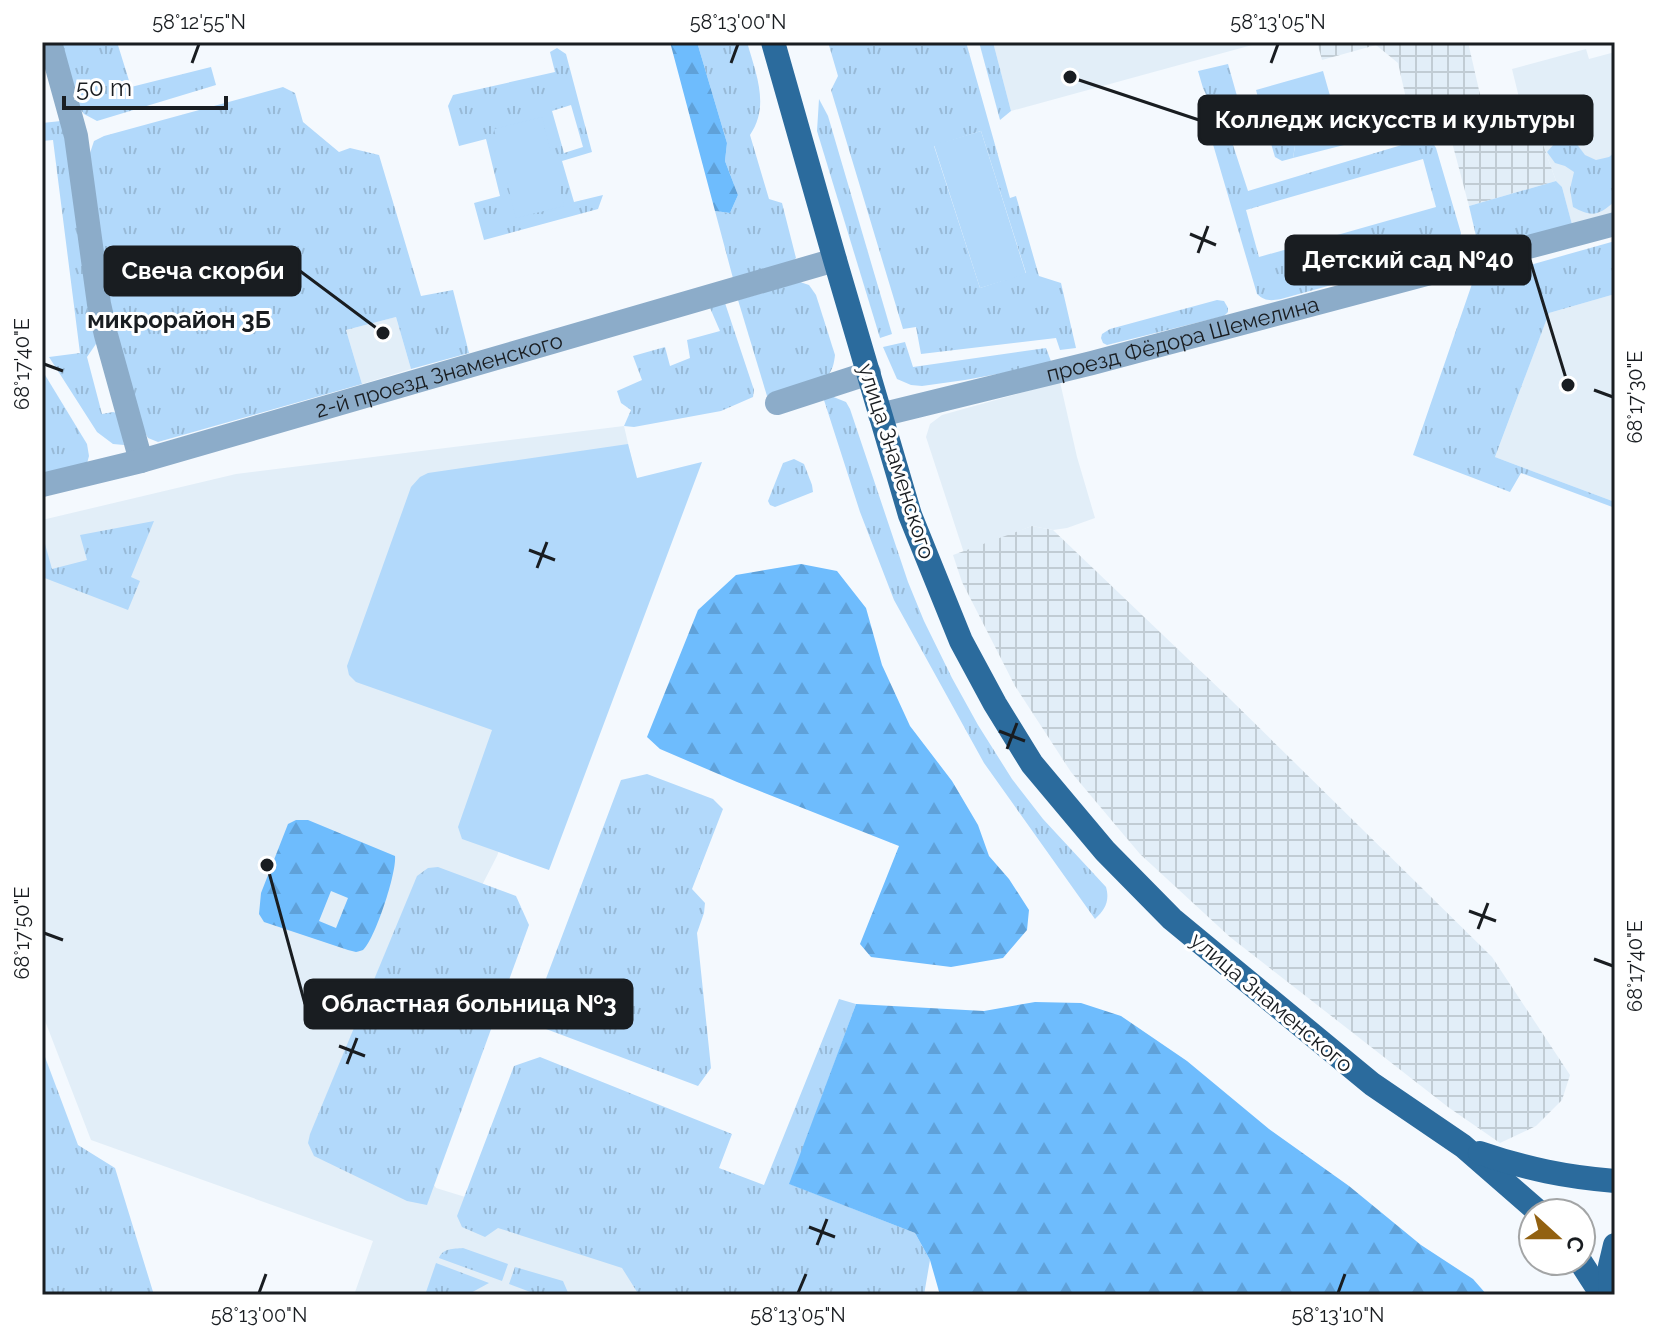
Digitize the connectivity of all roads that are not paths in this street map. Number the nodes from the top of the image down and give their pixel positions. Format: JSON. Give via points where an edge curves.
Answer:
{"nodes":[{"id":1,"x":50,"y":42,"type":"edge"},
{"id":2,"x":773,"y":42,"type":"edge"},
{"id":3,"x":1615,"y":224,"type":"edge"},
{"id":4,"x":835,"y":260,"type":"junction"},
{"id":5,"x":869,"y":373,"type":"junction"},
{"id":6,"x":777,"y":403,"type":"dead end"},
{"id":7,"x":880,"y":415,"type":"junction"},
{"id":8,"x":141,"y":461,"type":"junction"},
{"id":9,"x":42,"y":485,"type":"edge"},
{"id":10,"x":1463,"y":1146,"type":"junction"},
{"id":11,"x":1615,"y":1181,"type":"edge"},
{"id":12,"x":1522,"y":1197,"type":"edge"},
{"id":13,"x":1615,"y":1245,"type":"edge"},
{"id":14,"x":1590,"y":1277,"type":"edge"},
{"id":15,"x":1602,"y":1295,"type":"edge"},
{"id":16,"x":1611,"y":1295,"type":"edge"}],
"edges":[{"from":1,"to":8,"type":"street","via":[[76,136],[99,304]]},
{"from":2,"to":4,"type":"main road","name":"улица Знаменского"},
{"from":3,"to":7,"type":"street","name":"проезд Фёдора Шемелина"},
{"from":4,"to":5,"type":"main road","name":"улица Знаменского"},
{"from":4,"to":8,"type":"street","name":"2-й проезд Знаменского"},
{"from":5,"to":6,"type":"street"},
{"from":5,"to":7,"type":"main road","name":"улица Знаменского"},
{"from":7,"to":10,"type":"main road","name":"улица Знаменского","via":[[910,515],[961,641],[1032,764],[1105,851],[1172,919],[1372,1084]]},
{"from":8,"to":9,"type":"street","name":"2-й проезд Знаменского"},
{"from":10,"to":11,"type":"main road","via":[[1517,1166]]},
{"from":10,"to":12,"type":"main road","name":"улица Знаменского"},
{"from":13,"to":16,"type":"main road"},
{"from":14,"to":15,"type":"main road"}]}
